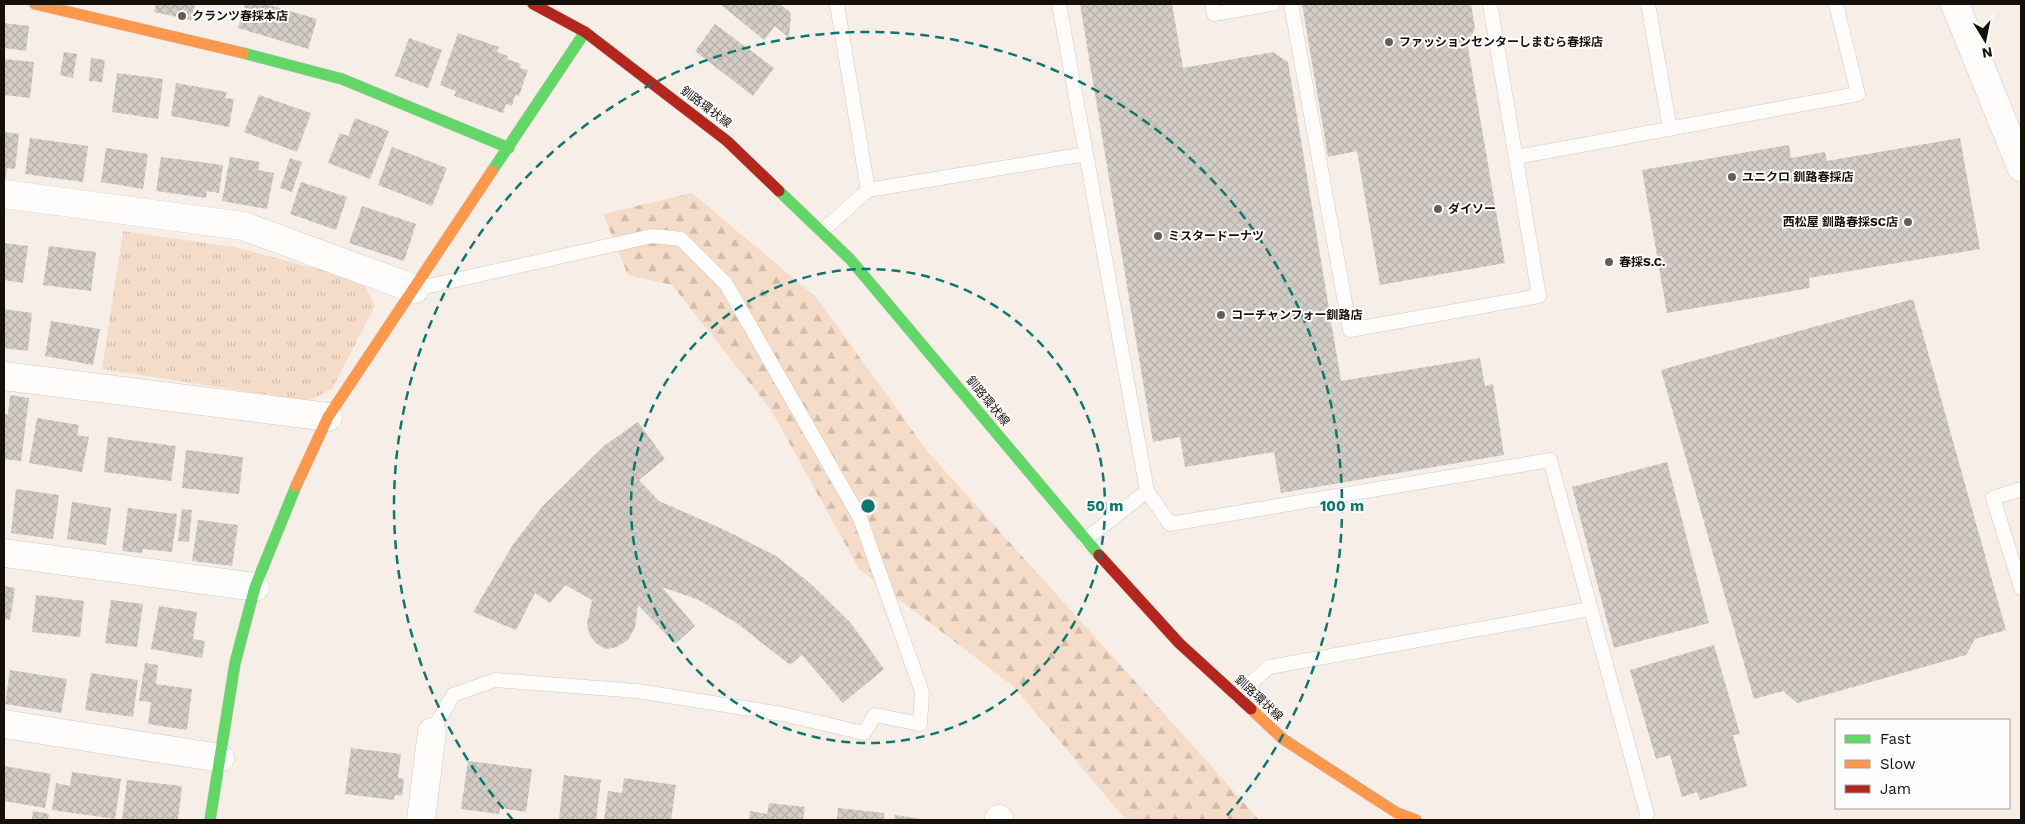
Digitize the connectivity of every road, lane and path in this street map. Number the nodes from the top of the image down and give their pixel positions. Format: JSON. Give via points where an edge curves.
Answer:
{"nodes":[{"id":1,"x":35,"y":4,"type":"edge"},
{"id":2,"x":533,"y":4,"type":"edge"},
{"id":3,"x":836,"y":4,"type":"edge"},
{"id":4,"x":1059,"y":4,"type":"edge"},
{"id":5,"x":1212,"y":4,"type":"edge"},
{"id":6,"x":1272,"y":4,"type":"edge"},
{"id":7,"x":1291,"y":4,"type":"edge"},
{"id":8,"x":1490,"y":4,"type":"edge"},
{"id":9,"x":1648,"y":4,"type":"edge"},
{"id":10,"x":1836,"y":4,"type":"edge"},
{"id":11,"x":1955,"y":4,"type":"edge"},
{"id":12,"x":585,"y":32,"type":"junction"},
{"id":13,"x":1670,"y":129,"type":"junction"},
{"id":14,"x":508,"y":148,"type":"junction"},
{"id":15,"x":1086,"y":154,"type":"junction"},
{"id":16,"x":1516,"y":157,"type":"junction"},
{"id":17,"x":2021,"y":167,"type":"edge"},
{"id":18,"x":868,"y":190,"type":"junction"},
{"id":19,"x":4,"y":194,"type":"edge"},
{"id":20,"x":822,"y":231,"type":"junction"},
{"id":21,"x":415,"y":289,"type":"junction"},
{"id":22,"x":4,"y":376,"type":"edge"},
{"id":23,"x":328,"y":417,"type":"junction"},
{"id":24,"x":2021,"y":489,"type":"edge"},
{"id":25,"x":1147,"y":491,"type":"junction"},
{"id":26,"x":1085,"y":540,"type":"junction"},
{"id":27,"x":4,"y":553,"type":"edge"},
{"id":28,"x":255,"y":587,"type":"junction"},
{"id":29,"x":2021,"y":588,"type":"edge"},
{"id":30,"x":1590,"y":608,"type":"junction"},
{"id":31,"x":1237,"y":696,"type":"junction"},
{"id":32,"x":4,"y":724,"type":"edge"},
{"id":33,"x":432,"y":732,"type":"joint"},
{"id":34,"x":220,"y":758,"type":"junction"},
{"id":35,"x":210,"y":820,"type":"edge"},
{"id":36,"x":424,"y":820,"type":"edge"},
{"id":37,"x":1416,"y":820,"type":"edge"},
{"id":38,"x":1645,"y":820,"type":"edge"}],
"edges":[{"from":1,"to":14,"type":"street","via":[[342,79]]},
{"from":2,"to":12,"type":"street","name":"釧路環状線"},
{"from":3,"to":18,"type":"lane"},
{"from":4,"to":15,"type":"lane"},
{"from":5,"to":6,"type":"lane","via":[[1214,14]]},
{"from":7,"to":16,"type":"lane","via":[[1350,330],[1539,296]]},
{"from":8,"to":16,"type":"lane"},
{"from":9,"to":13,"type":"lane"},
{"from":10,"to":13,"type":"lane","via":[[1858,94]]},
{"from":11,"to":17,"type":"street"},
{"from":12,"to":14,"type":"street"},
{"from":12,"to":20,"type":"street","name":"釧路環状線","via":[[727,141]]},
{"from":13,"to":16,"type":"lane"},
{"from":14,"to":21,"type":"street"},
{"from":15,"to":18,"type":"lane"},
{"from":15,"to":25,"type":"lane"},
{"from":18,"to":20,"type":"lane"},
{"from":19,"to":21,"type":"street","via":[[243,226]]},
{"from":20,"to":26,"type":"street","name":"釧路環状線","via":[[850,259]]},
{"from":21,"to":23,"type":"street"},
{"from":21,"to":33,"type":"lane","via":[[652,236],[680,238],[726,284],[860,518],[922,692],[920,724],[875,716],[864,733],[782,714],[637,691],[495,680],[453,695]]},
{"from":22,"to":23,"type":"street"},
{"from":23,"to":28,"type":"street"},
{"from":24,"to":29,"type":"lane","via":[[1993,498]]},
{"from":25,"to":26,"type":"lane"},
{"from":25,"to":30,"type":"lane","via":[[1170,524],[1550,460]]},
{"from":26,"to":31,"type":"street","name":"釧路環状線","via":[[1179,643]]},
{"from":27,"to":28,"type":"street"},
{"from":28,"to":34,"type":"street","via":[[235,663]]},
{"from":30,"to":31,"type":"lane","via":[[1269,667]]},
{"from":30,"to":38,"type":"lane","via":[[1647,814]]},
{"from":31,"to":37,"type":"street","name":"釧路環状線","via":[[1283,739],[1397,813]]},
{"from":32,"to":34,"type":"street"},
{"from":33,"to":36,"type":"street"},
{"from":34,"to":35,"type":"street"}]}
